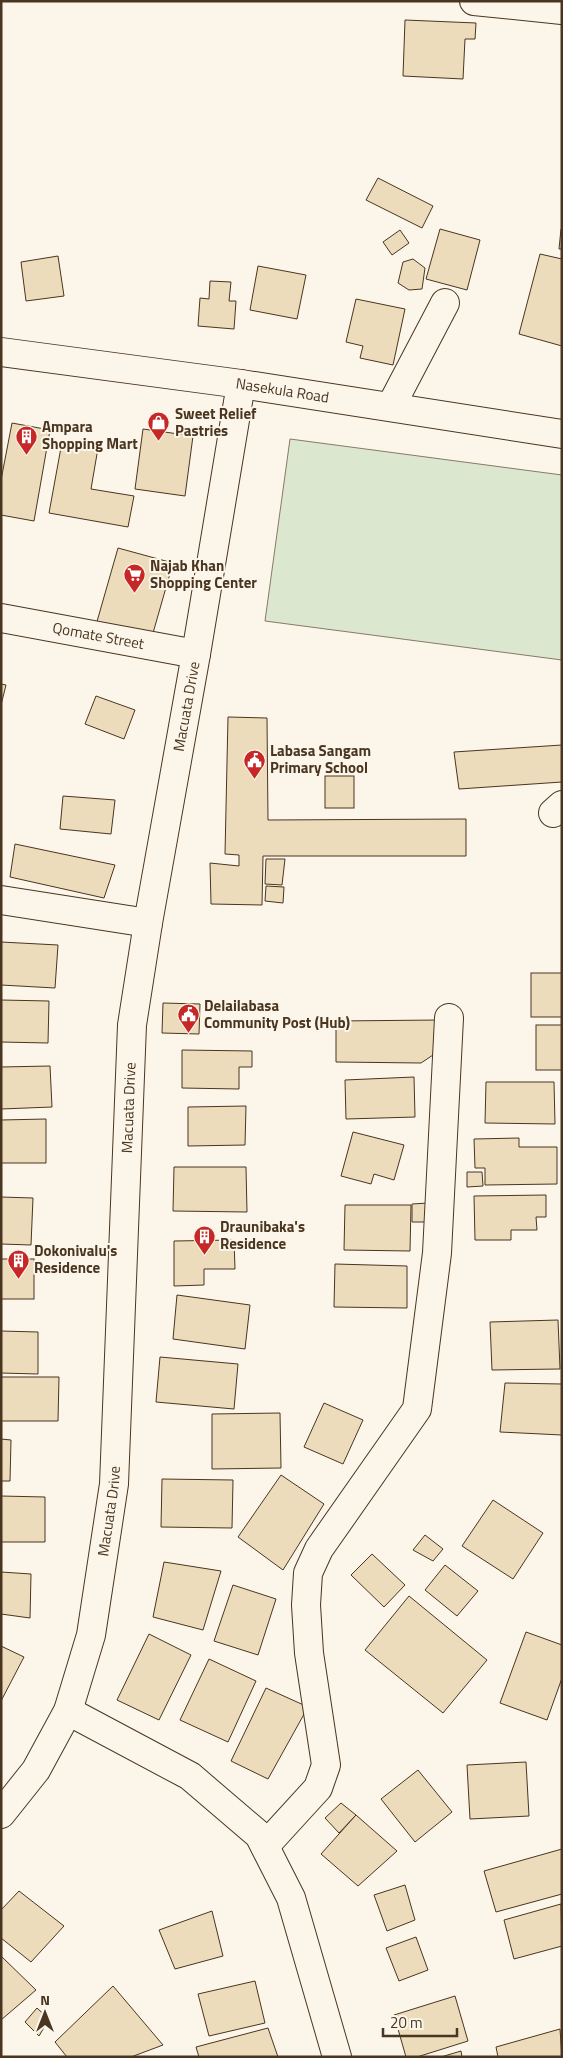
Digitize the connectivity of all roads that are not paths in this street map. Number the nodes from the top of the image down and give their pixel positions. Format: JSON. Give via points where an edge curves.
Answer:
{"nodes":[{"id":1,"x":474,"y":1,"type":"edge"},
{"id":2,"x":562,"y":10,"type":"edge"},
{"id":3,"x":445,"y":304,"type":"dead end"},
{"id":4,"x":1,"y":352,"type":"edge"},
{"id":5,"x":241,"y":384,"type":"junction"},
{"id":6,"x":391,"y":406,"type":"junction"},
{"id":7,"x":562,"y":434,"type":"edge"},
{"id":8,"x":1,"y":618,"type":"edge"},
{"id":9,"x":196,"y":654,"type":"junction"},
{"id":10,"x":1,"y":900,"type":"edge"},
{"id":11,"x":148,"y":923,"type":"junction"},
{"id":12,"x":449,"y":1018,"type":"dead end"},
{"id":13,"x":68,"y":1711,"type":"junction"},
{"id":14,"x":1,"y":1814,"type":"edge"},
{"id":15,"x":265,"y":1846,"type":"junction"},
{"id":16,"x":337,"y":2057,"type":"edge"}],
"edges":[{"from":1,"to":2,"type":"street"},
{"from":3,"to":6,"type":"street"},
{"from":4,"to":5,"type":"street","name":"Nasekula Road"},
{"from":5,"to":6,"type":"street","name":"Nasekula Road"},
{"from":5,"to":9,"type":"street","name":"Macuata Drive"},
{"from":6,"to":7,"type":"street","name":"Nasekula Road"},
{"from":8,"to":9,"type":"street","name":"Qomate Street"},
{"from":9,"to":11,"type":"street","name":"Macuata Drive"},
{"from":10,"to":11,"type":"street"},
{"from":11,"to":13,"type":"street","name":"Macuata Drive","via":[[132,1024],[114,1484],[91,1635]]},
{"from":12,"to":15,"type":"street","via":[[437,1254],[417,1410],[319,1549],[308,1573],[309,1653],[326,1765],[318,1788]]},
{"from":13,"to":14,"type":"street","name":"Macuata Drive","via":[[36,1770]]},
{"from":13,"to":15,"type":"street","via":[[190,1776],[259,1835]]},
{"from":15,"to":16,"type":"street","via":[[291,1898]]}]}
